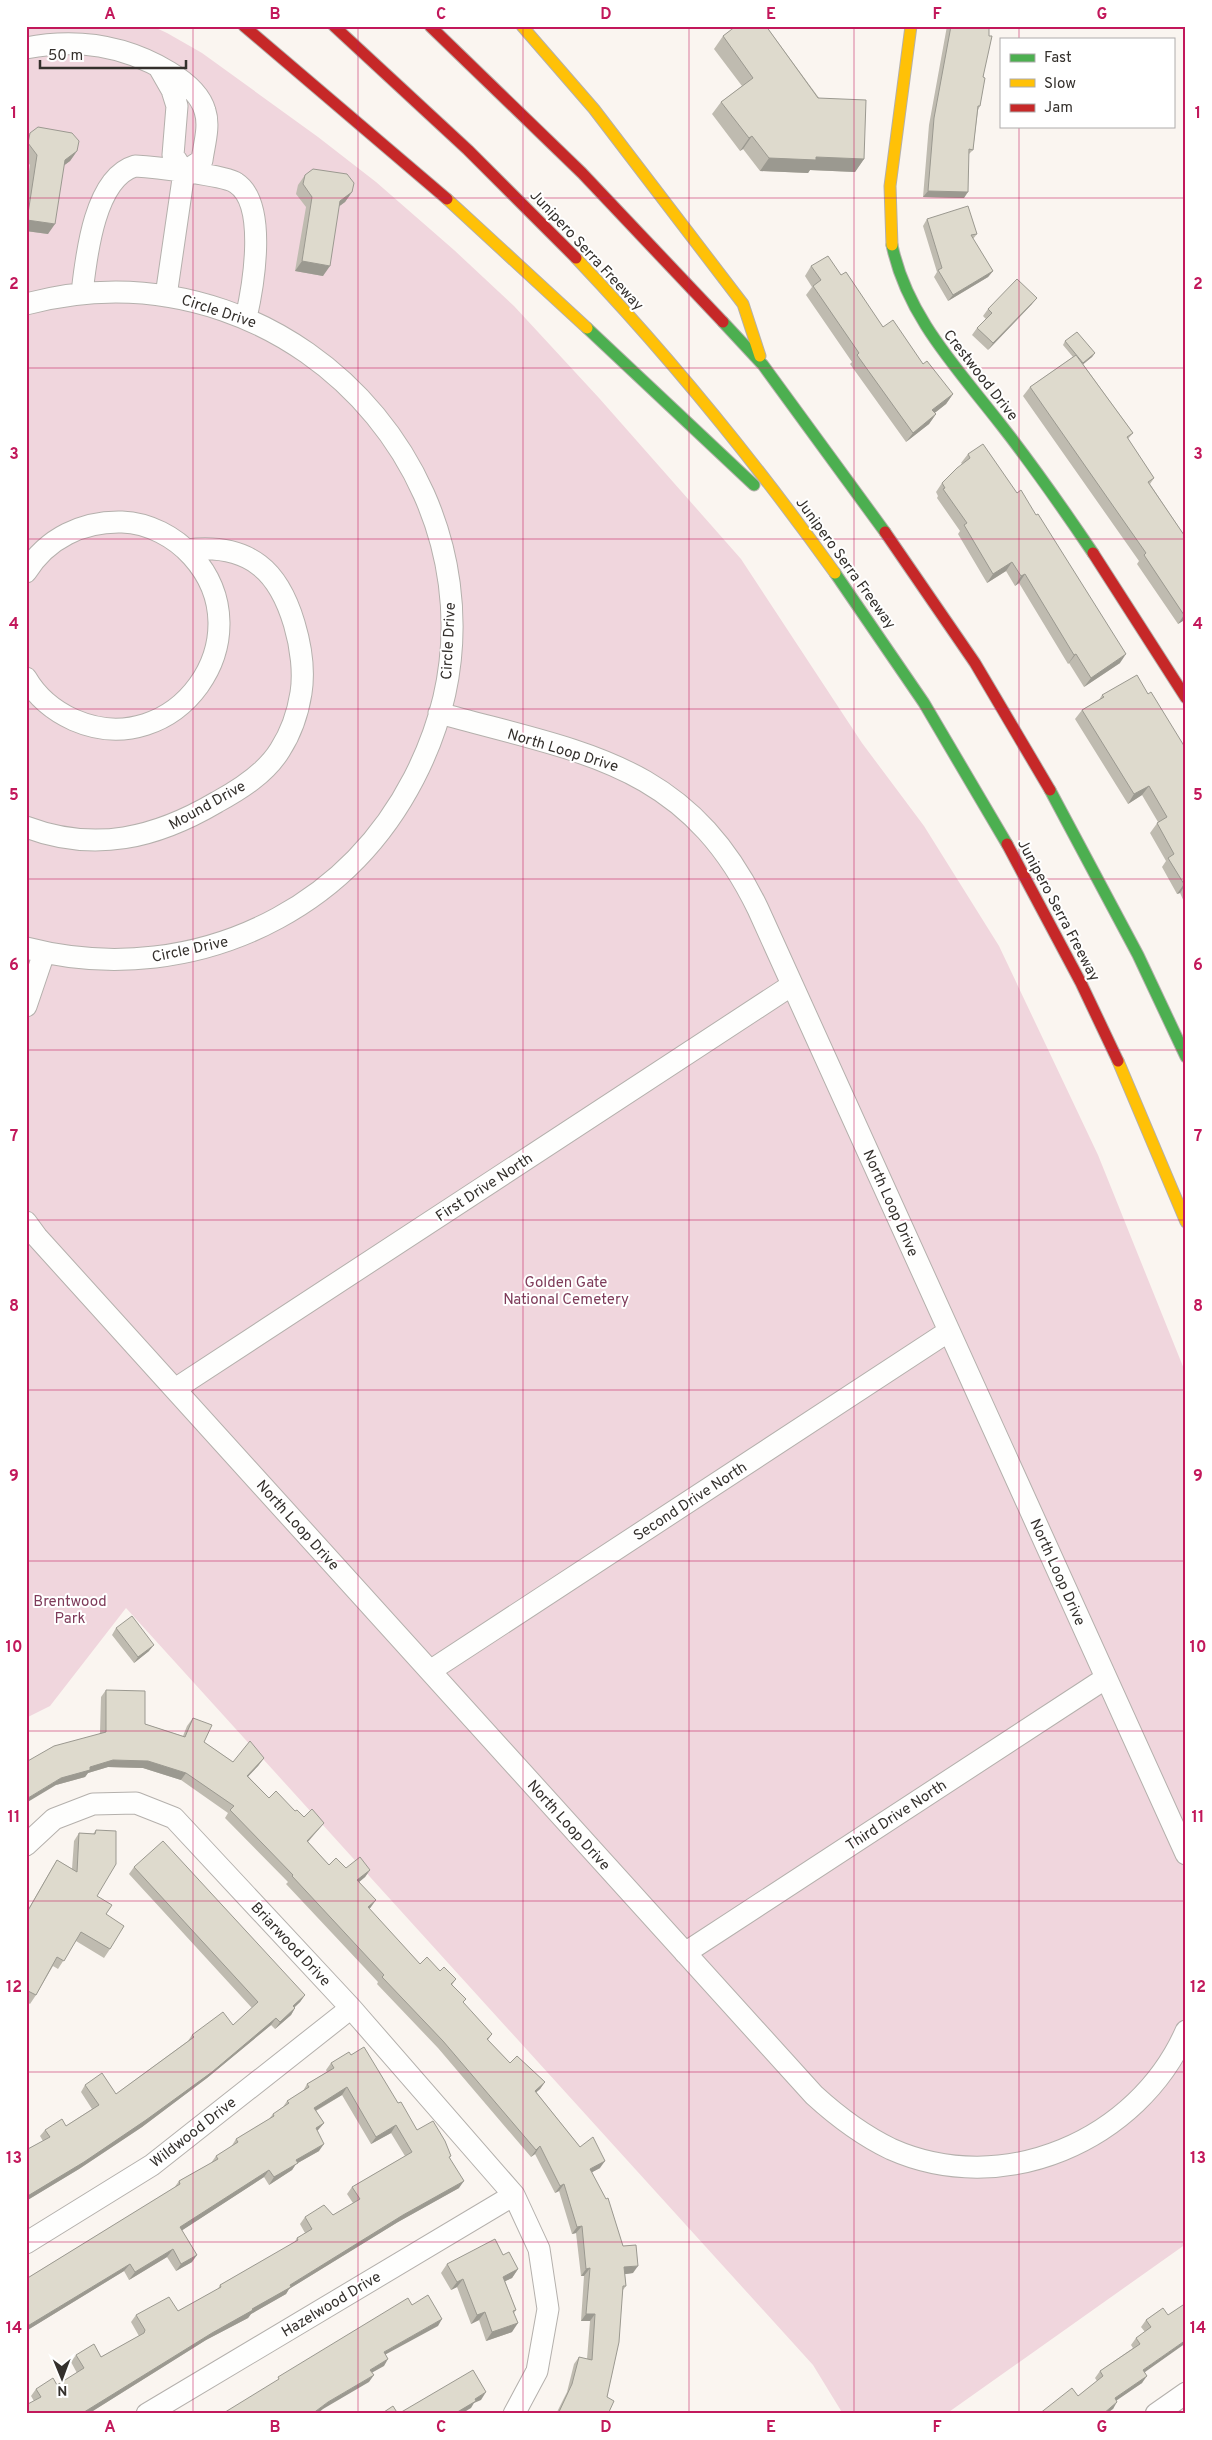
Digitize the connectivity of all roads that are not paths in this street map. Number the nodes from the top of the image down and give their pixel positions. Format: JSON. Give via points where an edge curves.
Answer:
{"nodes":[{"id":1,"x":244,"y":26,"type":"edge"},
{"id":2,"x":334,"y":26,"type":"edge"},
{"id":3,"x":430,"y":26,"type":"edge"},
{"id":4,"x":522,"y":26,"type":"edge"},
{"id":5,"x":911,"y":26,"type":"edge"},
{"id":6,"x":26,"y":48,"type":"edge"},
{"id":7,"x":157,"y":65,"type":"junction"},
{"id":8,"x":184,"y":172,"type":"junction"},
{"id":9,"x":82,"y":293,"type":"junction"},
{"id":10,"x":166,"y":296,"type":"junction"},
{"id":11,"x":26,"y":304,"type":"edge"},
{"id":12,"x":246,"y":318,"type":"junction"},
{"id":13,"x":763,"y":365,"type":"junction"},
{"id":14,"x":813,"y":541,"type":"junction"},
{"id":15,"x":187,"y":550,"type":"junction"},
{"id":16,"x":26,"y":572,"type":"edge"},
{"id":17,"x":26,"y":678,"type":"edge"},
{"id":18,"x":1186,"y":698,"type":"edge"},
{"id":19,"x":440,"y":713,"type":"junction"},
{"id":20,"x":26,"y":827,"type":"edge"},
{"id":21,"x":35,"y":950,"type":"edge"},
{"id":22,"x":792,"y":985,"type":"junction"},
{"id":23,"x":26,"y":1006,"type":"edge"},
{"id":24,"x":1186,"y":1057,"type":"edge"},
{"id":25,"x":26,"y":1222,"type":"edge"},
{"id":26,"x":1186,"y":1222,"type":"edge"},
{"id":27,"x":949,"y":1331,"type":"junction"},
{"id":28,"x":175,"y":1390,"type":"junction"},
{"id":29,"x":430,"y":1671,"type":"junction"},
{"id":30,"x":1106,"y":1678,"type":"junction"},
{"id":31,"x":26,"y":1845,"type":"edge"},
{"id":32,"x":1186,"y":1854,"type":"edge"},
{"id":33,"x":685,"y":1953,"type":"junction"},
{"id":34,"x":351,"y":2008,"type":"junction"},
{"id":35,"x":1186,"y":2031,"type":"edge"},
{"id":36,"x":514,"y":2195,"type":"junction"},
{"id":37,"x":26,"y":2243,"type":"edge"},
{"id":38,"x":1186,"y":2393,"type":"edge"},
{"id":39,"x":147,"y":2414,"type":"edge"},
{"id":40,"x":514,"y":2414,"type":"edge"},
{"id":41,"x":1156,"y":2414,"type":"edge"}],
"edges":[{"from":1,"to":14,"type":"main road","via":[[470,219]]},
{"from":2,"to":14,"type":"main road","name":"Junipero Serra Freeway","via":[[475,156],[596,279],[708,407]]},
{"from":3,"to":13,"type":"main road","via":[[582,173]]},
{"from":4,"to":13,"type":"main road","via":[[594,109],[744,304]]},
{"from":5,"to":18,"type":"main road","name":"Crestwood Drive","via":[[888,205],[891,242],[901,276],[933,338],[1058,502]]},
{"from":6,"to":7,"type":"street","via":[[71,43],[103,46]]},
{"from":7,"to":8,"type":"street","via":[[175,98],[177,114],[173,154]]},
{"from":7,"to":8,"type":"street","via":[[186,84],[205,109],[202,160]]},
{"from":8,"to":9,"type":"street","via":[[135,166],[116,178],[92,229]]},
{"from":8,"to":10,"type":"street"},
{"from":8,"to":12,"type":"street","via":[[232,180],[246,195],[253,220],[256,259]]},
{"from":9,"to":10,"type":"street","name":"Circle Drive"},
{"from":9,"to":11,"type":"street","name":"Circle Drive"},
{"from":10,"to":12,"type":"street","name":"Circle Drive","via":[[207,304]]},
{"from":12,"to":19,"type":"street","name":"Circle Drive","via":[[291,341],[337,375],[373,412],[413,470],[441,543],[450,597],[450,653]]},
{"from":13,"to":24,"type":"main road","via":[[920,581],[1014,727],[1101,882]]},
{"from":14,"to":26,"type":"main road","name":"Junipero Serra Freeway","via":[[921,698],[1024,874],[1116,1057]]},
{"from":15,"to":16,"type":"street","via":[[153,528],[126,522],[99,523],[60,537],[39,555]]},
{"from":15,"to":17,"type":"street","via":[[204,571],[215,596],[219,636],[207,674],[182,705],[146,724],[119,729],[92,726],[55,710],[35,692]]},
{"from":15,"to":20,"type":"street","name":"Mound Drive","via":[[224,550],[247,557],[268,573],[284,599],[300,647],[302,678],[294,722],[280,751],[260,774],[235,792],[188,819],[151,833],[120,839],[85,839]]},
{"from":19,"to":21,"type":"street","name":"Circle Drive","via":[[420,767],[391,817],[342,875],[290,911],[232,940],[172,955],[98,960]]},
{"from":19,"to":22,"type":"street","name":"North Loop Drive","via":[[604,760],[671,797],[711,834],[734,863]]},
{"from":21,"to":23,"type":"street"},
{"from":22,"to":27,"type":"street","name":"North Loop Drive"},
{"from":22,"to":28,"type":"street","name":"First Drive North"},
{"from":25,"to":28,"type":"street","name":"North Loop Drive"},
{"from":27,"to":29,"type":"street","name":"Second Drive North"},
{"from":27,"to":30,"type":"street","name":"North Loop Drive"},
{"from":28,"to":29,"type":"street","name":"North Loop Drive"},
{"from":29,"to":33,"type":"street","name":"North Loop Drive"},
{"from":30,"to":32,"type":"street","name":"North Loop Drive"},
{"from":30,"to":33,"type":"street","name":"Third Drive North"},
{"from":31,"to":34,"type":"street","name":"Briarwood Drive","via":[[54,1819],[94,1804],[136,1803],[174,1818]]},
{"from":33,"to":35,"type":"street","name":"North Loop Drive","via":[[814,2095],[842,2119],[893,2149],[946,2165],[1015,2164],[1051,2156],[1087,2140],[1122,2116],[1152,2087]]},
{"from":34,"to":36,"type":"street","name":"Briarwood Drive"},
{"from":34,"to":37,"type":"street","name":"Wildwood Drive","via":[[152,2165]]},
{"from":36,"to":39,"type":"street","name":"Hazelwood Drive"},
{"from":36,"to":40,"type":"street","name":"Briarwood Drive","via":[[539,2249],[548,2309],[537,2371]]},
{"from":38,"to":41,"type":"street"}]}
